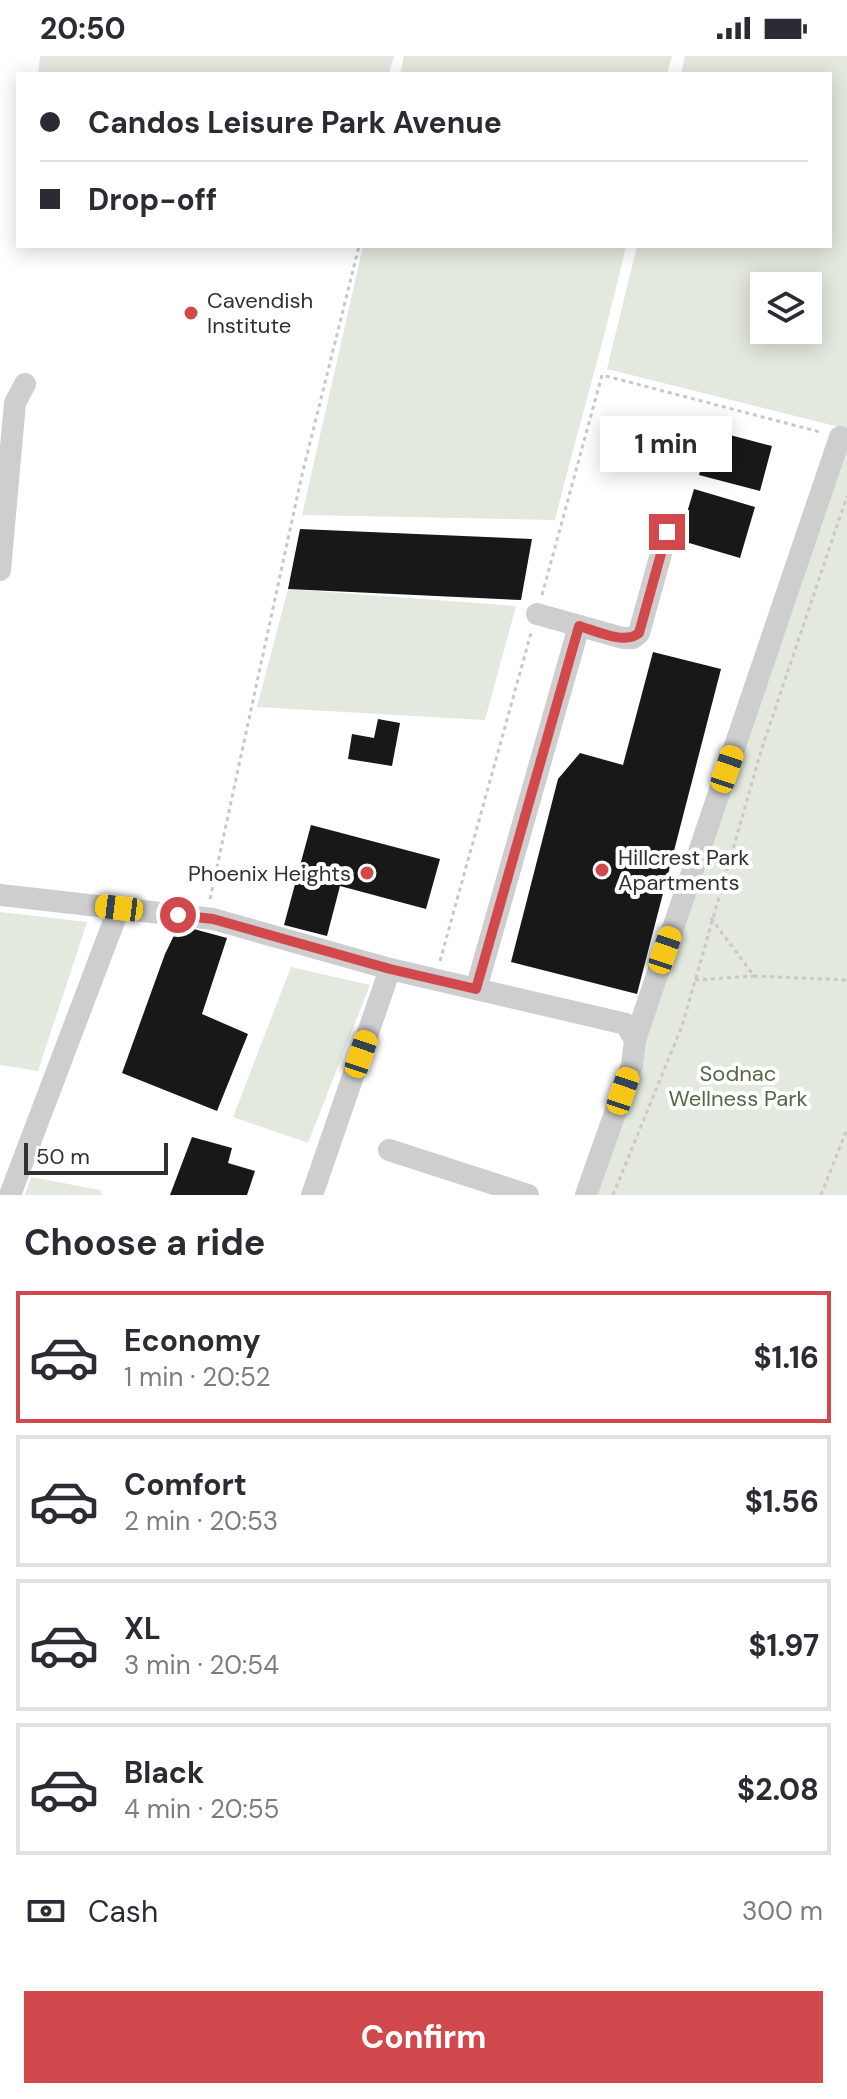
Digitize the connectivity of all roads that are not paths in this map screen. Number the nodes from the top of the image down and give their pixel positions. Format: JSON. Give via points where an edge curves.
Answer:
{"nodes":[{"id":1,"x":25,"y":384,"type":"dead end"},
{"id":2,"x":840,"y":437,"type":"road end"},
{"id":3,"x":5,"y":448,"type":"edge"},
{"id":4,"x":667,"y":532,"type":"dead end"},
{"id":5,"x":0,"y":570,"type":"edge"},
{"id":6,"x":537,"y":614,"type":"road end"},
{"id":7,"x":579,"y":626,"type":"junction"},
{"id":8,"x":0,"y":895,"type":"edge"},
{"id":9,"x":119,"y":908,"type":"junction"},
{"id":10,"x":390,"y":969,"type":"junction"},
{"id":11,"x":476,"y":989,"type":"junction"},
{"id":12,"x":630,"y":1032,"type":"junction"},
{"id":13,"x":389,"y":1150,"type":"dead end"},
{"id":14,"x":10,"y":1195,"type":"edge"},
{"id":15,"x":312,"y":1195,"type":"edge"},
{"id":16,"x":528,"y":1195,"type":"edge"},
{"id":17,"x":586,"y":1195,"type":"edge"}],
"edges":[{"from":1,"to":3,"type":"street"},
{"from":2,"to":12,"type":"street"},
{"from":3,"to":5,"type":"street"},
{"from":4,"to":7,"type":"street","via":[[639,633],[623,638]]},
{"from":6,"to":7,"type":"street"},
{"from":7,"to":11,"type":"street"},
{"from":8,"to":9,"type":"street"},
{"from":9,"to":10,"type":"street","via":[[207,918]]},
{"from":9,"to":14,"type":"street"},
{"from":10,"to":11,"type":"street"},
{"from":10,"to":15,"type":"street"},
{"from":11,"to":12,"type":"street"},
{"from":12,"to":17,"type":"street","via":[[632,1065]]},
{"from":13,"to":16,"type":"street"}]}
